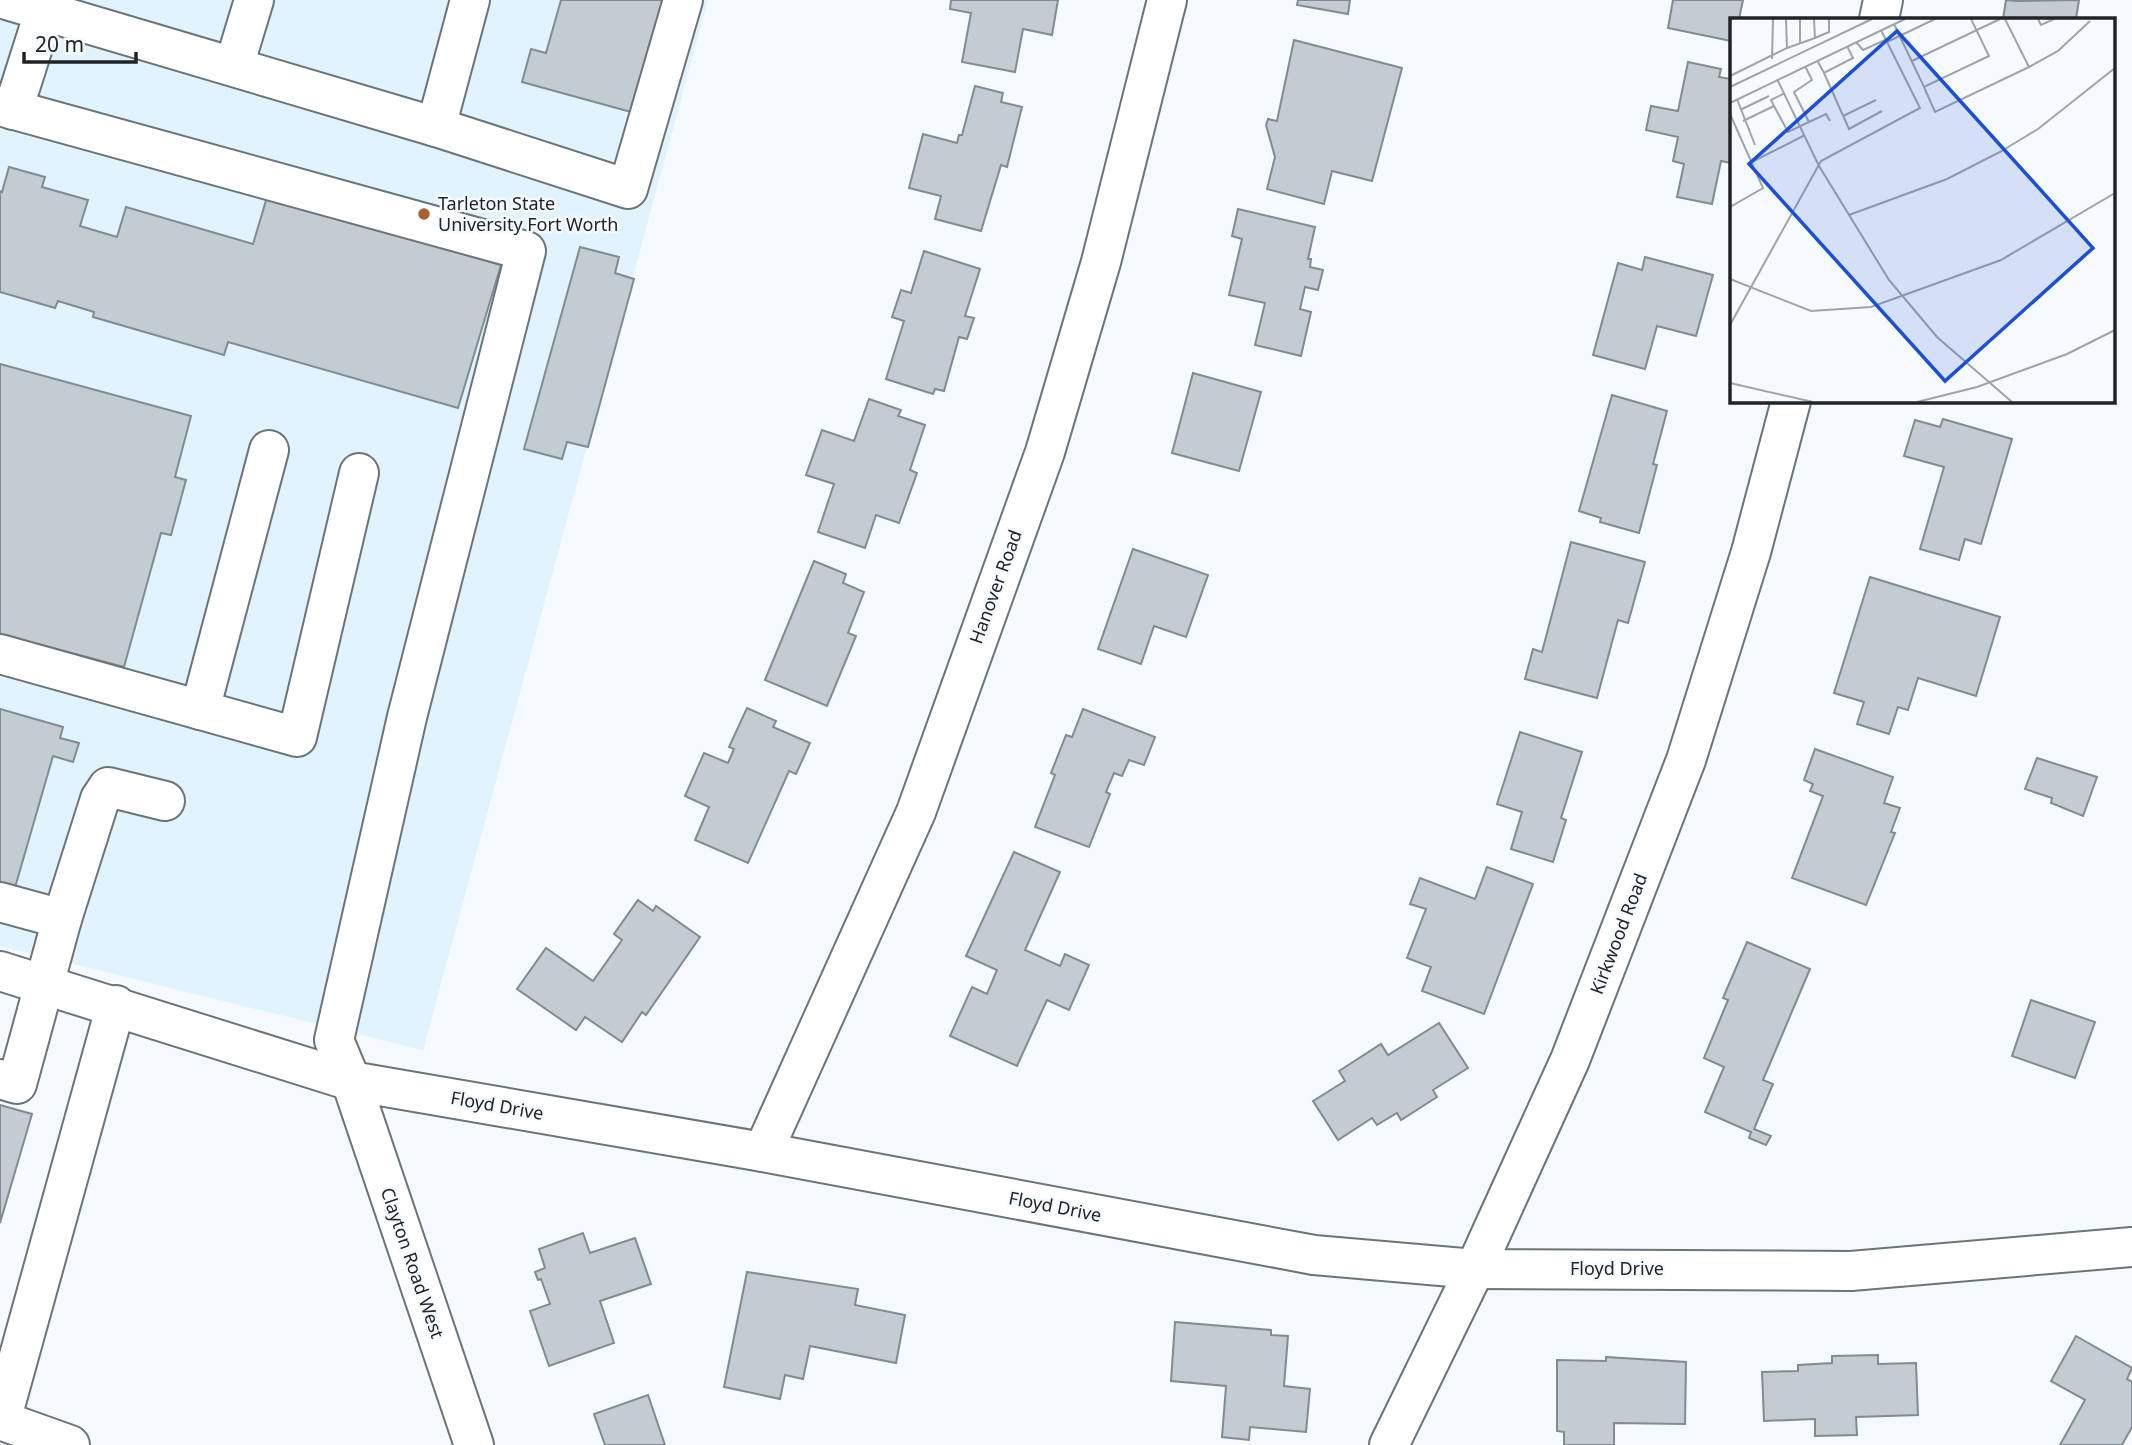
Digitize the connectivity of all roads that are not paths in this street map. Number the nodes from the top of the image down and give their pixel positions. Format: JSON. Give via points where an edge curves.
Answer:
{"nodes":[{"id":1,"x":7,"y":0,"type":"edge"},
{"id":2,"x":254,"y":0,"type":"edge"},
{"id":3,"x":470,"y":0,"type":"edge"},
{"id":4,"x":683,"y":0,"type":"edge"},
{"id":5,"x":1167,"y":0,"type":"edge"},
{"id":6,"x":1883,"y":0,"type":"edge"},
{"id":7,"x":46,"y":6,"type":"edge"},
{"id":8,"x":1879,"y":18,"type":"edge"},
{"id":9,"x":234,"y":66,"type":"junction"},
{"id":10,"x":7,"y":108,"type":"edge"},
{"id":11,"x":436,"y":127,"type":"junction"},
{"id":12,"x":1791,"y":402,"type":"edge"},
{"id":13,"x":269,"y":450,"type":"dead end"},
{"id":14,"x":359,"y":473,"type":"dead end"},
{"id":15,"x":0,"y":654,"type":"edge"},
{"id":16,"x":200,"y":710,"type":"junction"},
{"id":17,"x":165,"y":801,"type":"dead end"},
{"id":18,"x":0,"y":902,"type":"edge"},
{"id":19,"x":62,"y":919,"type":"junction"},
{"id":20,"x":0,"y":971,"type":"edge"},
{"id":21,"x":45,"y":984,"type":"junction"},
{"id":22,"x":116,"y":1005,"type":"junction"},
{"id":23,"x":0,"y":1079,"type":"edge"},
{"id":24,"x":351,"y":1081,"type":"junction"},
{"id":25,"x":763,"y":1152,"type":"junction"},
{"id":26,"x":2132,"y":1247,"type":"edge"},
{"id":27,"x":1475,"y":1269,"type":"junction"},
{"id":28,"x":1,"y":1420,"type":"edge"},
{"id":29,"x":69,"y":1445,"type":"edge"},
{"id":30,"x":474,"y":1445,"type":"edge"},
{"id":31,"x":1389,"y":1445,"type":"edge"}],
"edges":[{"from":1,"to":7,"type":"street"},
{"from":2,"to":9,"type":"street"},
{"from":3,"to":11,"type":"street"},
{"from":4,"to":11,"type":"street","via":[[628,189]]},
{"from":5,"to":25,"type":"street","name":"Hanover Road","via":[[1101,262],[1045,452],[916,812]]},
{"from":6,"to":8,"type":"street"},
{"from":7,"to":9,"type":"street"},
{"from":7,"to":10,"type":"street"},
{"from":9,"to":11,"type":"street"},
{"from":10,"to":24,"type":"street","name":"Clayton Road West","via":[[526,251],[407,717],[334,1040]]},
{"from":12,"to":27,"type":"street","name":"Kirkwood Road","via":[[1751,552],[1686,760],[1570,1060]]},
{"from":13,"to":16,"type":"street"},
{"from":14,"to":16,"type":"street","via":[[297,737]]},
{"from":15,"to":16,"type":"street"},
{"from":17,"to":19,"type":"street","via":[[108,787],[100,799]]},
{"from":18,"to":19,"type":"street"},
{"from":19,"to":21,"type":"street"},
{"from":20,"to":21,"type":"street","name":"Floyd Drive"},
{"from":21,"to":22,"type":"street","name":"Floyd Drive"},
{"from":21,"to":23,"type":"street","via":[[17,1084]]},
{"from":22,"to":24,"type":"street","name":"Floyd Drive"},
{"from":22,"to":28,"type":"street"},
{"from":24,"to":25,"type":"street","name":"Floyd Drive"},
{"from":24,"to":30,"type":"street","name":"Clayton Road West"},
{"from":25,"to":27,"type":"street","name":"Floyd Drive","via":[[1314,1255]]},
{"from":26,"to":27,"type":"street","name":"Floyd Drive","via":[[1852,1271]]},
{"from":27,"to":31,"type":"street","name":"Kirkwood Road"},
{"from":28,"to":29,"type":"street"}]}
